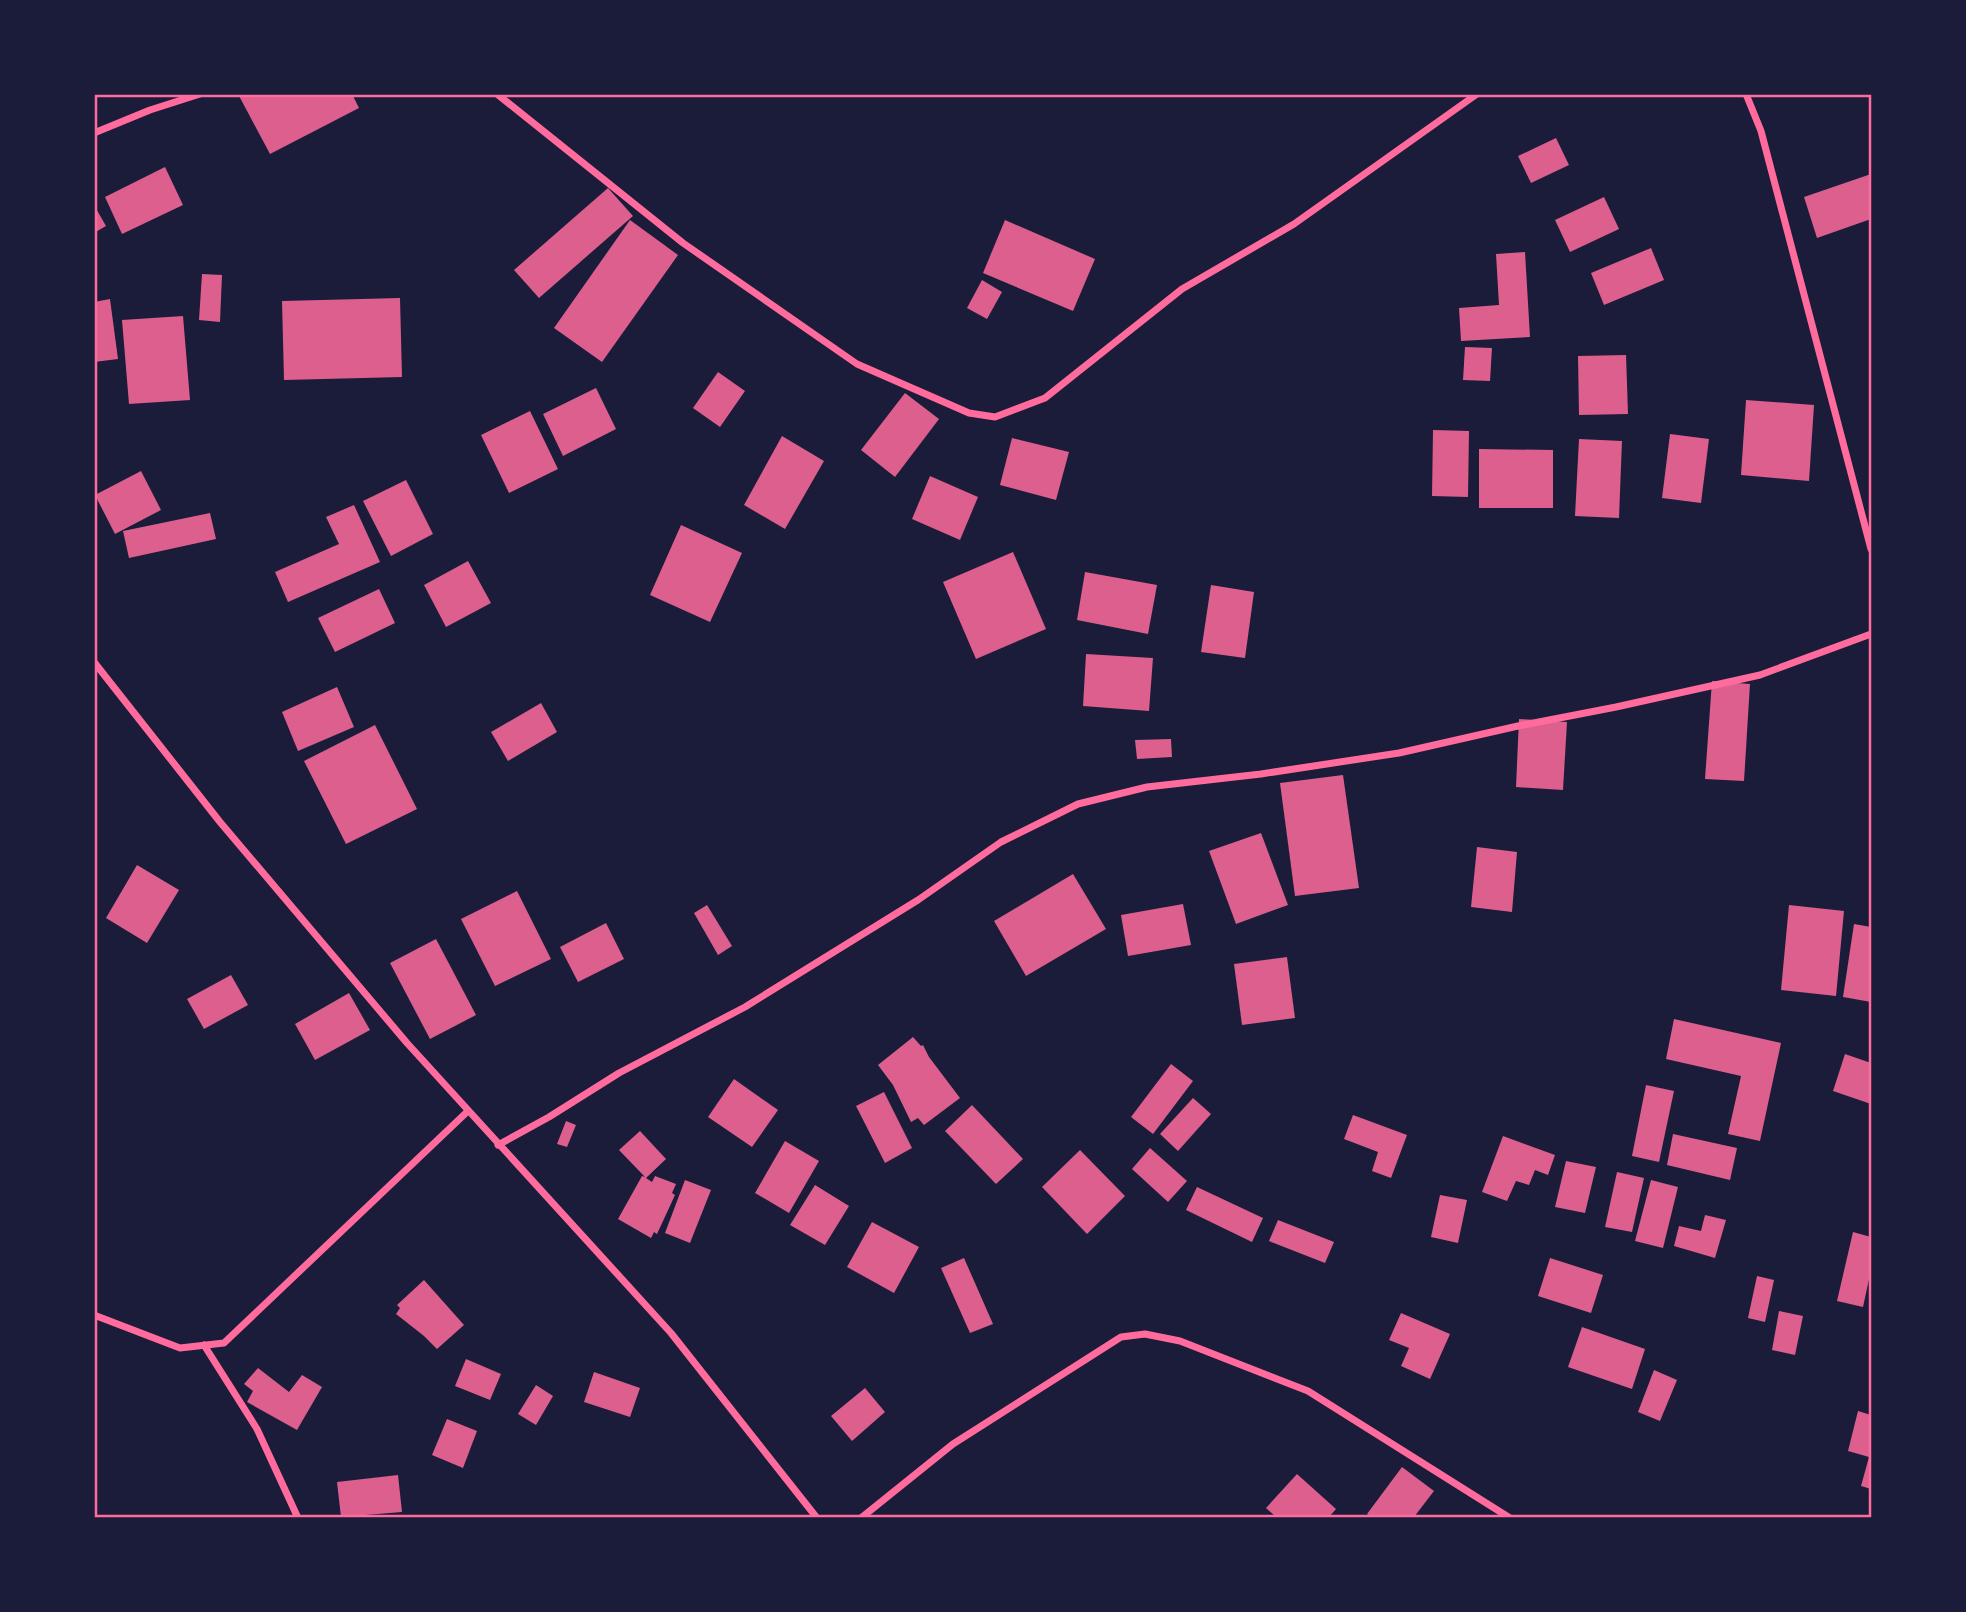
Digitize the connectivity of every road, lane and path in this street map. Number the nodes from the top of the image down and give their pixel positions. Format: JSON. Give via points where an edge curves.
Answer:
{"nodes":[{"id":1,"x":200,"y":94,"type":"edge"},
{"id":2,"x":497,"y":94,"type":"edge"},
{"id":3,"x":1477,"y":94,"type":"edge"},
{"id":4,"x":1746,"y":94,"type":"edge"},
{"id":5,"x":94,"y":133,"type":"edge"},
{"id":6,"x":1871,"y":549,"type":"edge"},
{"id":7,"x":1871,"y":634,"type":"edge"},
{"id":8,"x":94,"y":662,"type":"edge"},
{"id":9,"x":468,"y":1111,"type":"junction"},
{"id":10,"x":498,"y":1145,"type":"junction"},
{"id":11,"x":94,"y":1315,"type":"edge"},
{"id":12,"x":204,"y":1345,"type":"junction"},
{"id":13,"x":298,"y":1517,"type":"edge"},
{"id":14,"x":817,"y":1517,"type":"edge"},
{"id":15,"x":861,"y":1517,"type":"edge"},
{"id":16,"x":1510,"y":1517,"type":"edge"}],
"edges":[{"from":1,"to":5,"type":"street"},
{"from":2,"to":3,"type":"street","via":[[683,243],[857,364],[969,413],[995,417],[1045,398],[1182,289],[1294,224]]},
{"from":4,"to":6,"type":"street","via":[[1761,131]]},
{"from":7,"to":10,"type":"street","via":[[1760,676],[1616,707],[1399,753],[1147,786],[1078,804],[1001,842],[918,900],[745,1007],[619,1073]]},
{"from":8,"to":9,"type":"street","via":[[220,822]]},
{"from":9,"to":10,"type":"street"},
{"from":9,"to":12,"type":"street","via":[[224,1343]]},
{"from":10,"to":14,"type":"street","via":[[671,1334]]},
{"from":11,"to":12,"type":"street","via":[[180,1348]]},
{"from":12,"to":13,"type":"street","via":[[257,1429]]},
{"from":15,"to":16,"type":"street","via":[[953,1444],[1121,1337],[1145,1334],[1180,1341],[1308,1391]]}]}
